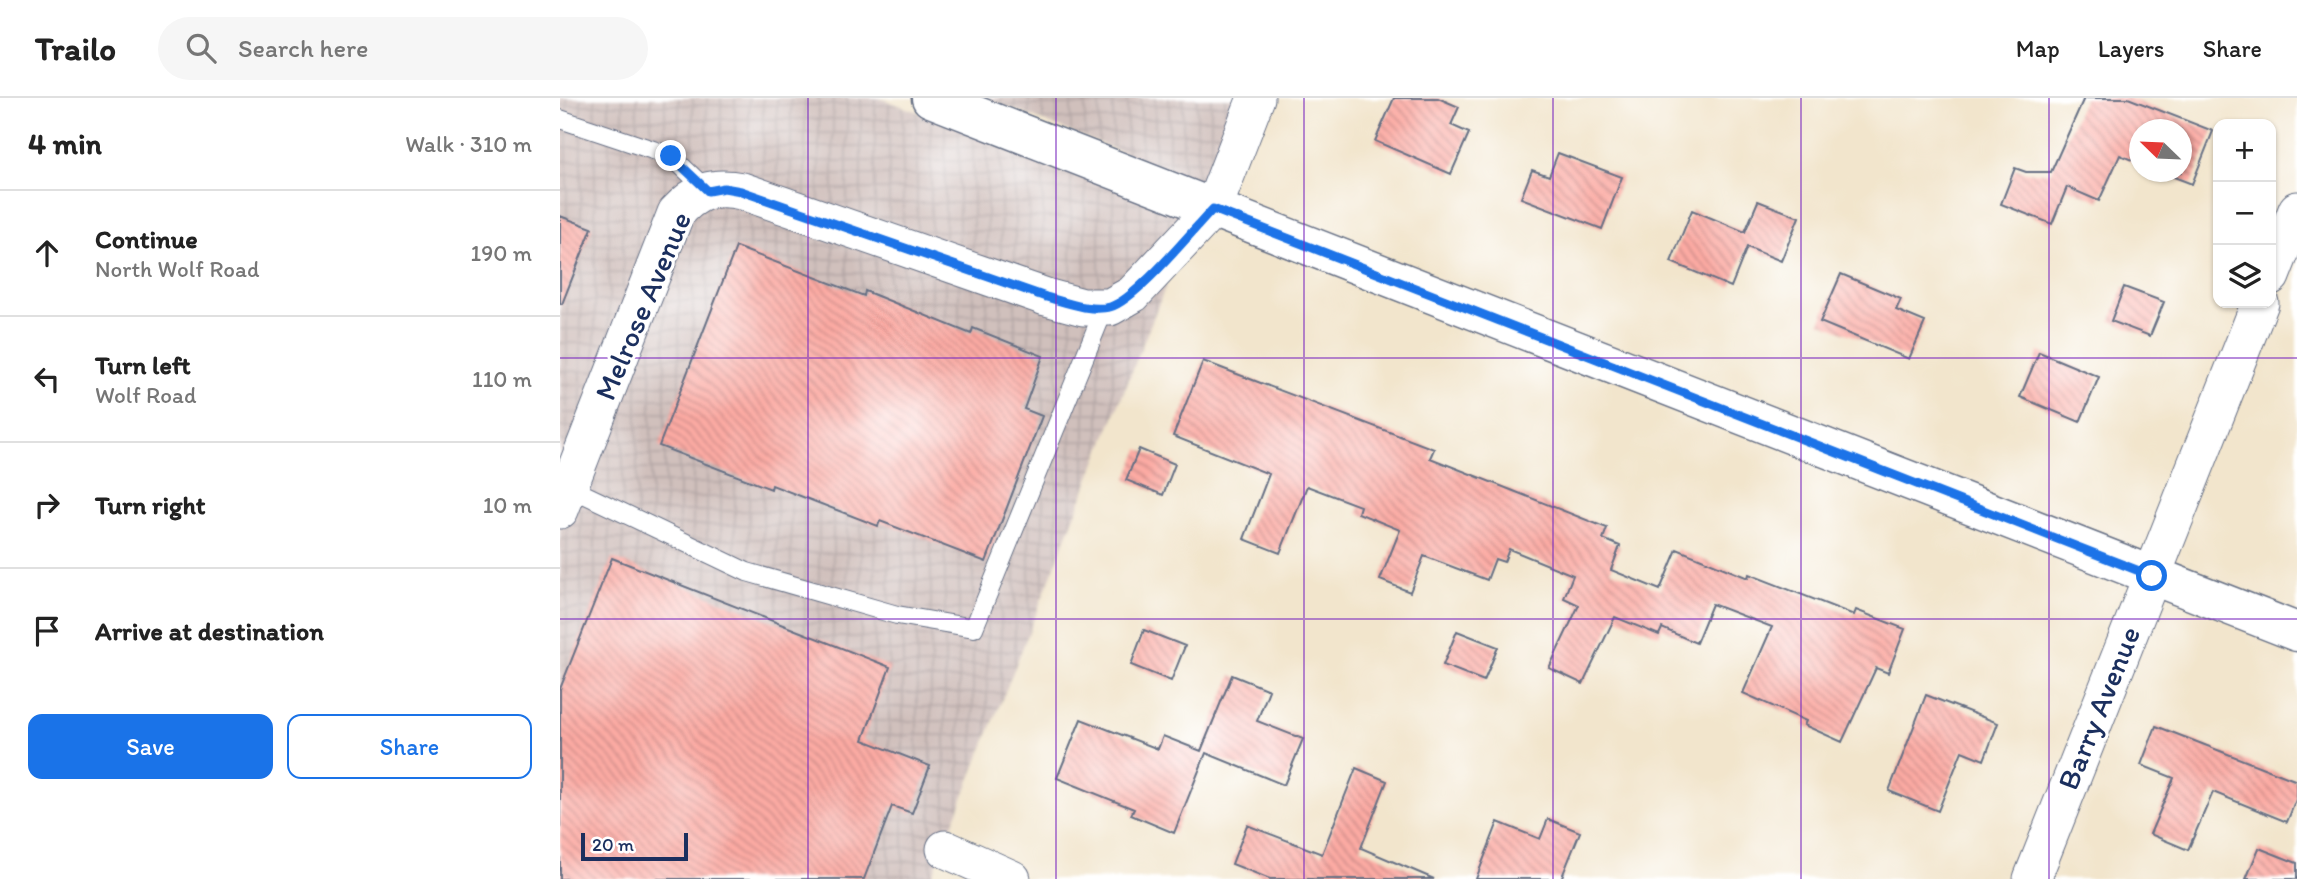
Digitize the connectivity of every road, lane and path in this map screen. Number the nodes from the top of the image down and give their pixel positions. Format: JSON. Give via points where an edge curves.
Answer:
{"nodes":[{"id":1,"x":1256,"y":98,"type":"edge"},
{"id":2,"x":945,"y":101,"type":"edge"},
{"id":3,"x":560,"y":119,"type":"edge"},
{"id":4,"x":708,"y":191,"type":"junction"},
{"id":5,"x":1213,"y":209,"type":"junction"},
{"id":6,"x":2297,"y":210,"type":"edge"},
{"id":7,"x":2276,"y":263,"type":"edge"},
{"id":8,"x":1105,"y":307,"type":"junction"},
{"id":9,"x":2258,"y":308,"type":"edge"},
{"id":10,"x":564,"y":498,"type":"edge"},
{"id":11,"x":2152,"y":576,"type":"junction"},
{"id":12,"x":2297,"y":632,"type":"edge"},
{"id":13,"x":945,"y":849,"type":"dead end"},
{"id":14,"x":1012,"y":879,"type":"edge"},
{"id":15,"x":2032,"y":879,"type":"edge"}],
"edges":[{"from":1,"to":5,"type":"street"},
{"from":2,"to":5,"type":"main road"},
{"from":3,"to":4,"type":"lane","via":[[671,156]]},
{"from":4,"to":8,"type":"street","via":[[741,191],[1046,297],[1083,307]]},
{"from":4,"to":10,"type":"street","name":"Melrose Avenue","via":[[690,198],[676,213]]},
{"from":5,"to":8,"type":"street","via":[[1133,294]]},
{"from":5,"to":11,"type":"main road"},
{"from":6,"to":7,"type":"street"},
{"from":8,"to":10,"type":"lane","via":[[974,628],[897,615],[747,572]]},
{"from":9,"to":11,"type":"street","name":"Barry Avenue"},
{"from":11,"to":12,"type":"main road"},
{"from":11,"to":15,"type":"street","name":"Barry Avenue"},
{"from":13,"to":14,"type":"street"}]}
